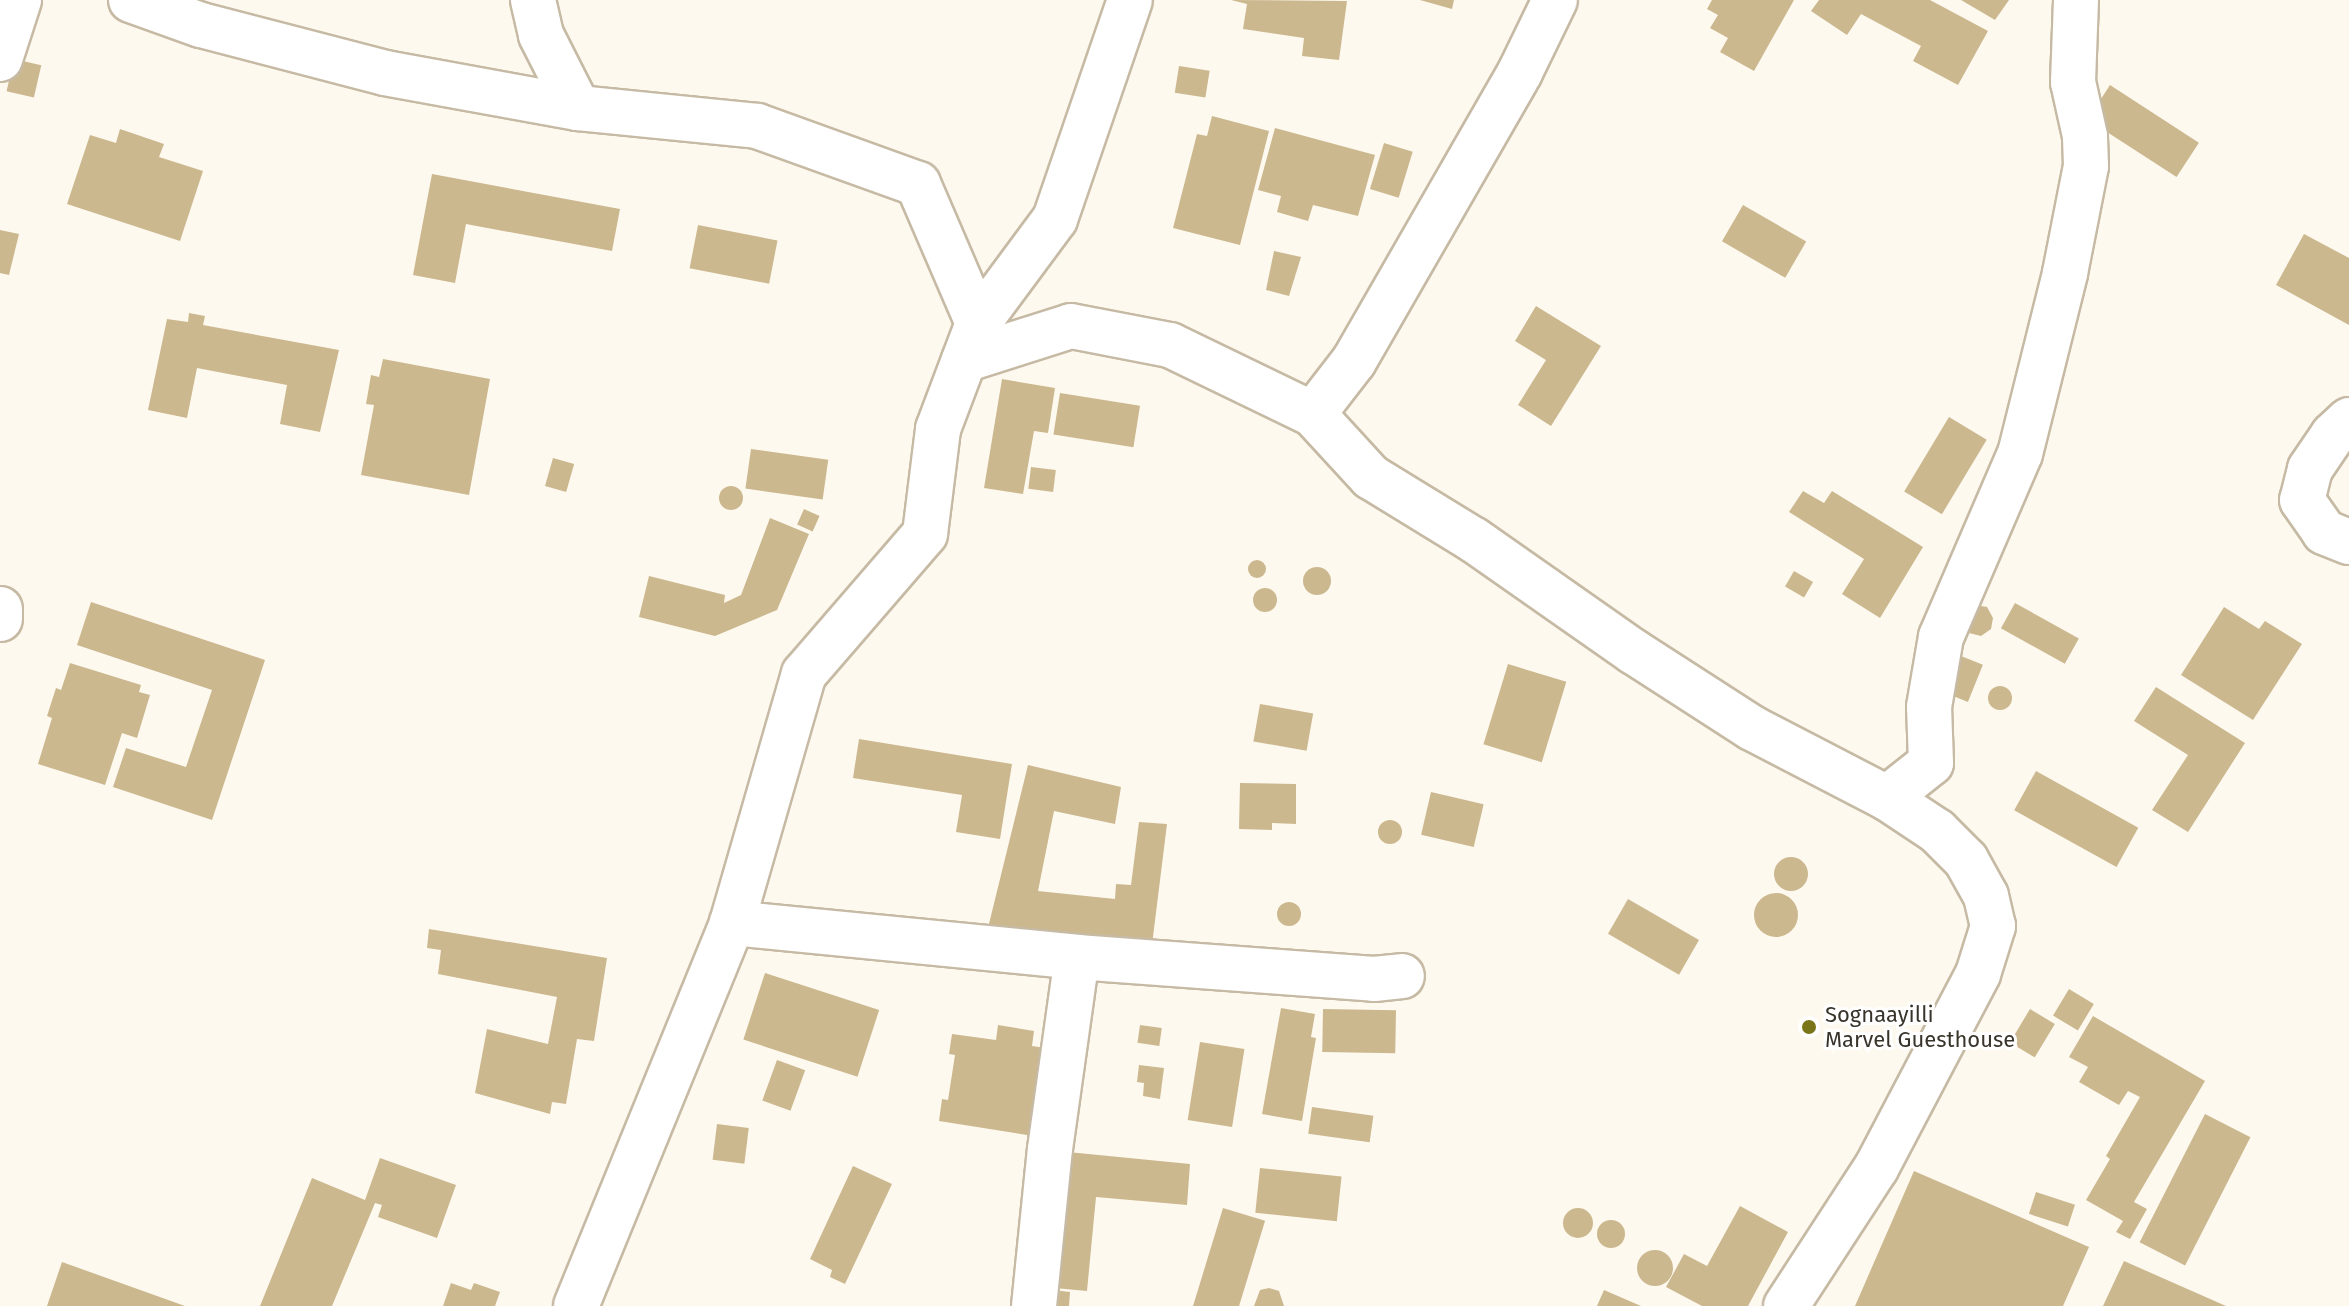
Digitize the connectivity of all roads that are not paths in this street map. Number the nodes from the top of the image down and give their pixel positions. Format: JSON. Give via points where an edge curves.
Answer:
{"nodes":[{"id":1,"x":19,"y":0,"type":"edge"},
{"id":2,"x":131,"y":0,"type":"edge"},
{"id":3,"x":533,"y":0,"type":"edge"},
{"id":4,"x":1130,"y":0,"type":"edge"},
{"id":5,"x":1555,"y":0,"type":"edge"},
{"id":6,"x":2076,"y":0,"type":"edge"},
{"id":7,"x":0,"y":59,"type":"edge"},
{"id":8,"x":578,"y":108,"type":"junction"},
{"id":9,"x":971,"y":341,"type":"junction"},
{"id":10,"x":1313,"y":414,"type":"junction"},
{"id":11,"x":2349,"y":420,"type":"edge"},
{"id":12,"x":2349,"y":542,"type":"edge"},
{"id":13,"x":0,"y":609,"type":"edge"},
{"id":14,"x":0,"y":619,"type":"edge"},
{"id":15,"x":1887,"y":798,"type":"junction"},
{"id":16,"x":732,"y":923,"type":"junction"},
{"id":17,"x":1077,"y":957,"type":"junction"},
{"id":18,"x":1402,"y":976,"type":"dead end"},
{"id":19,"x":576,"y":1306,"type":"edge"},
{"id":20,"x":1034,"y":1306,"type":"edge"},
{"id":21,"x":1786,"y":1306,"type":"edge"}],
"edges":[{"from":1,"to":7,"type":"street"},
{"from":2,"to":8,"type":"street","via":[[201,25],[385,73]]},
{"from":3,"to":8,"type":"street","via":[[541,35]]},
{"from":4,"to":9,"type":"street","via":[[1055,219]]},
{"from":5,"to":10,"type":"street","via":[[1520,72],[1354,361]]},
{"from":6,"to":15,"type":"street","via":[[2073,82],[2086,166],[2065,273],[2020,454],[1941,637],[1929,707],[1931,763]]},
{"from":8,"to":9,"type":"street","via":[[757,126],[918,184]]},
{"from":9,"to":10,"type":"street","via":[[1071,326],[1170,345]]},
{"from":9,"to":16,"type":"street","via":[[938,429],[925,534],[804,674]]},
{"from":10,"to":15,"type":"street","via":[[1371,477],[1474,540],[1752,728]]},
{"from":11,"to":12,"type":"street","via":[[2310,469],[2302,500],[2324,532]]},
{"from":13,"to":14,"type":"street"},
{"from":15,"to":21,"type":"street","via":[[1937,831],[1966,860],[1986,896],[1993,926],[1978,974],[1876,1168]]},
{"from":16,"to":17,"type":"street"},
{"from":16,"to":19,"type":"street"},
{"from":17,"to":18,"type":"street","via":[[1374,979]]},
{"from":17,"to":20,"type":"street"}]}
